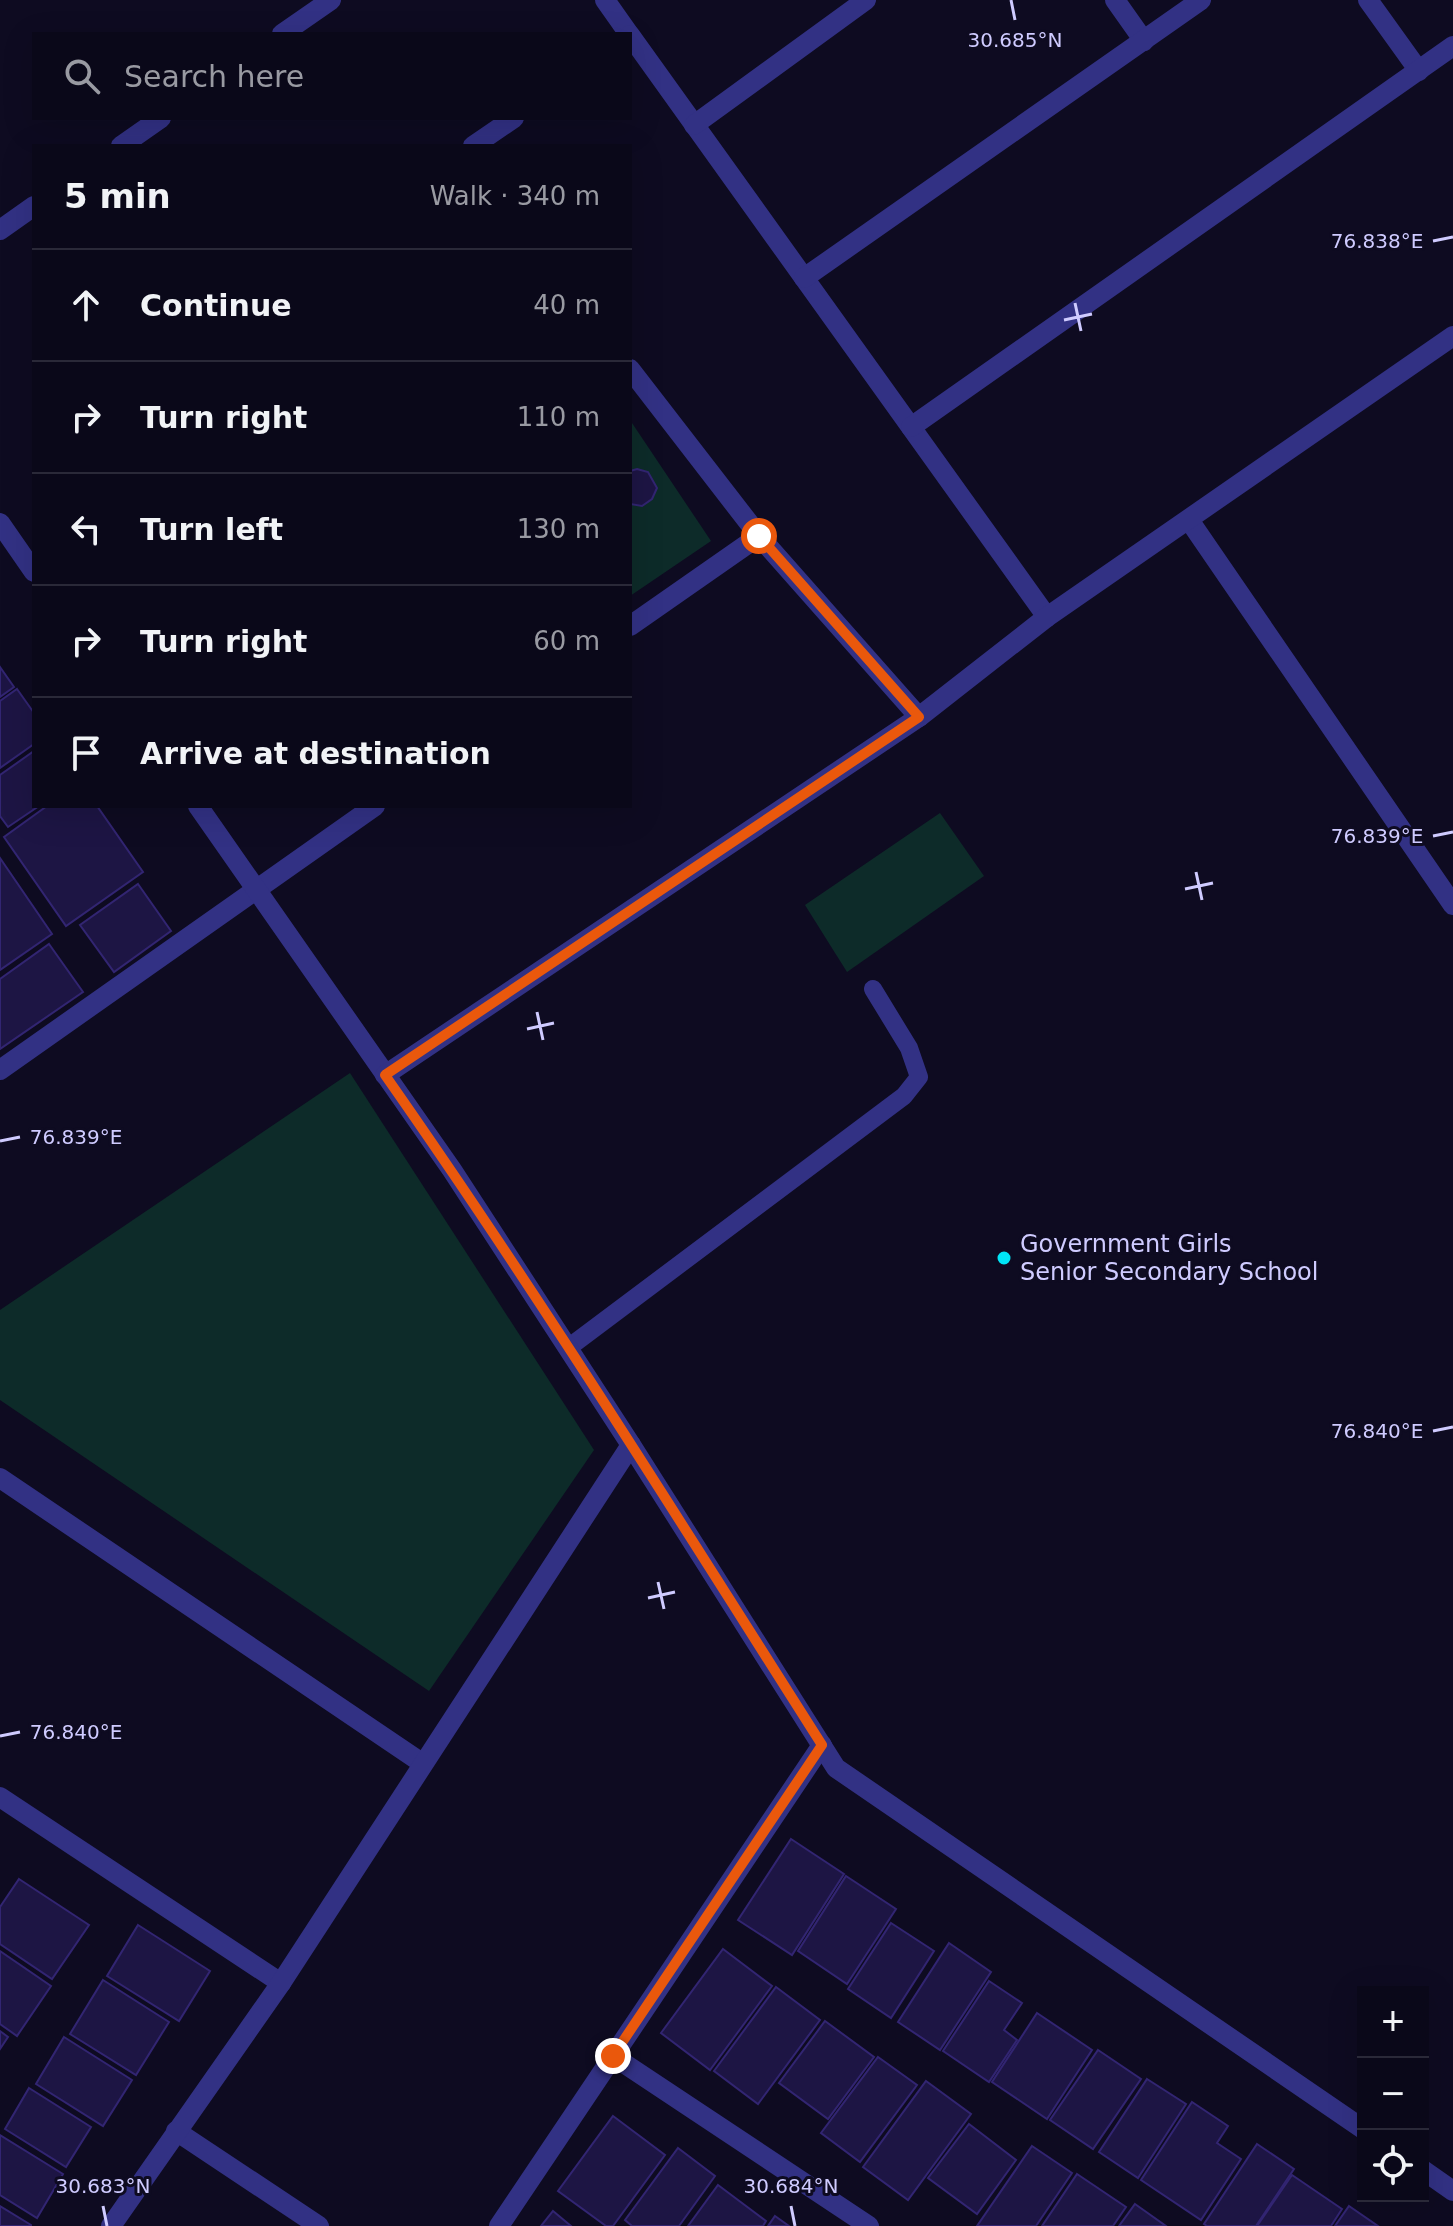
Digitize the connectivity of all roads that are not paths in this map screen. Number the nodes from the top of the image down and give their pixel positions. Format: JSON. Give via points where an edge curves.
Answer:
{"nodes":[{"id":1,"x":331,"y":0,"type":"edge"},
{"id":2,"x":605,"y":0,"type":"edge"},
{"id":3,"x":1115,"y":0,"type":"edge"},
{"id":4,"x":1201,"y":0,"type":"edge"},
{"id":5,"x":1368,"y":0,"type":"edge"},
{"id":6,"x":862,"y":1,"type":"edge"},
{"id":7,"x":285,"y":32,"type":"edge"},
{"id":8,"x":627,"y":32,"type":"edge"},
{"id":9,"x":632,"y":40,"type":"edge"},
{"id":10,"x":1144,"y":41,"type":"junction"},
{"id":11,"x":1453,"y":46,"type":"edge"},
{"id":12,"x":1419,"y":71,"type":"junction"},
{"id":13,"x":158,"y":120,"type":"edge"},
{"id":14,"x":511,"y":120,"type":"edge"},
{"id":15,"x":694,"y":125,"type":"junction"},
{"id":16,"x":124,"y":144,"type":"edge"},
{"id":17,"x":476,"y":144,"type":"edge"},
{"id":18,"x":32,"y":207,"type":"edge"},
{"id":19,"x":0,"y":230,"type":"edge"},
{"id":20,"x":804,"y":278,"type":"junction"},
{"id":21,"x":1453,"y":336,"type":"edge"},
{"id":22,"x":632,"y":372,"type":"edge"},
{"id":23,"x":911,"y":427,"type":"junction"},
{"id":24,"x":1189,"y":520,"type":"junction"},
{"id":25,"x":0,"y":523,"type":"edge"},
{"id":26,"x":759,"y":536,"type":"junction"},
{"id":27,"x":32,"y":569,"type":"edge"},
{"id":28,"x":1047,"y":617,"type":"junction"},
{"id":29,"x":632,"y":625,"type":"edge"},
{"id":30,"x":919,"y":717,"type":"junction"},
{"id":31,"x":199,"y":808,"type":"edge"},
{"id":32,"x":372,"y":808,"type":"edge"},
{"id":33,"x":256,"y":890,"type":"junction"},
{"id":34,"x":1453,"y":905,"type":"edge"},
{"id":35,"x":873,"y":989,"type":"dead end"},
{"id":36,"x":0,"y":1070,"type":"edge"},
{"id":37,"x":385,"y":1075,"type":"junction"},
{"id":38,"x":568,"y":1348,"type":"junction"},
{"id":39,"x":631,"y":1445,"type":"junction"},
{"id":40,"x":0,"y":1478,"type":"edge"},
{"id":41,"x":822,"y":1745,"type":"junction"},
{"id":42,"x":422,"y":1763,"type":"junction"},
{"id":43,"x":2,"y":1803,"type":"edge"},
{"id":44,"x":281,"y":1983,"type":"junction"},
{"id":45,"x":613,"y":2056,"type":"junction"},
{"id":46,"x":1357,"y":2125,"type":"edge"},
{"id":47,"x":176,"y":2131,"type":"junction"},
{"id":48,"x":1429,"y":2174,"type":"edge"},
{"id":49,"x":1453,"y":2191,"type":"edge"},
{"id":50,"x":111,"y":2226,"type":"edge"},
{"id":51,"x":319,"y":2226,"type":"edge"},
{"id":52,"x":499,"y":2226,"type":"edge"},
{"id":53,"x":869,"y":2226,"type":"edge"}],
"edges":[{"from":1,"to":7,"type":"street"},
{"from":2,"to":8,"type":"street"},
{"from":3,"to":10,"type":"street"},
{"from":4,"to":10,"type":"street"},
{"from":5,"to":12,"type":"street"},
{"from":6,"to":15,"type":"street"},
{"from":9,"to":15,"type":"street"},
{"from":10,"to":20,"type":"street"},
{"from":11,"to":12,"type":"street"},
{"from":12,"to":23,"type":"street"},
{"from":13,"to":16,"type":"street"},
{"from":14,"to":17,"type":"street"},
{"from":15,"to":20,"type":"street"},
{"from":18,"to":19,"type":"street"},
{"from":20,"to":23,"type":"street"},
{"from":21,"to":24,"type":"street"},
{"from":22,"to":26,"type":"street"},
{"from":23,"to":28,"type":"street"},
{"from":24,"to":28,"type":"street"},
{"from":24,"to":34,"type":"street"},
{"from":25,"to":27,"type":"street"},
{"from":26,"to":29,"type":"street"},
{"from":26,"to":30,"type":"street"},
{"from":28,"to":30,"type":"street"},
{"from":30,"to":37,"type":"street"},
{"from":31,"to":33,"type":"street"},
{"from":32,"to":33,"type":"street"},
{"from":33,"to":36,"type":"street"},
{"from":33,"to":37,"type":"street"},
{"from":35,"to":38,"type":"lane","via":[[909,1048],[919,1077],[904,1096]]},
{"from":37,"to":38,"type":"street"},
{"from":38,"to":39,"type":"street"},
{"from":39,"to":41,"type":"street"},
{"from":39,"to":42,"type":"street"},
{"from":40,"to":42,"type":"street"},
{"from":41,"to":45,"type":"street"},
{"from":41,"to":46,"type":"street","via":[[836,1768]]},
{"from":42,"to":44,"type":"street"},
{"from":43,"to":44,"type":"street"},
{"from":44,"to":47,"type":"street"},
{"from":45,"to":52,"type":"street"},
{"from":45,"to":53,"type":"street"},
{"from":47,"to":50,"type":"street"},
{"from":47,"to":51,"type":"street"},
{"from":48,"to":49,"type":"street"}]}
